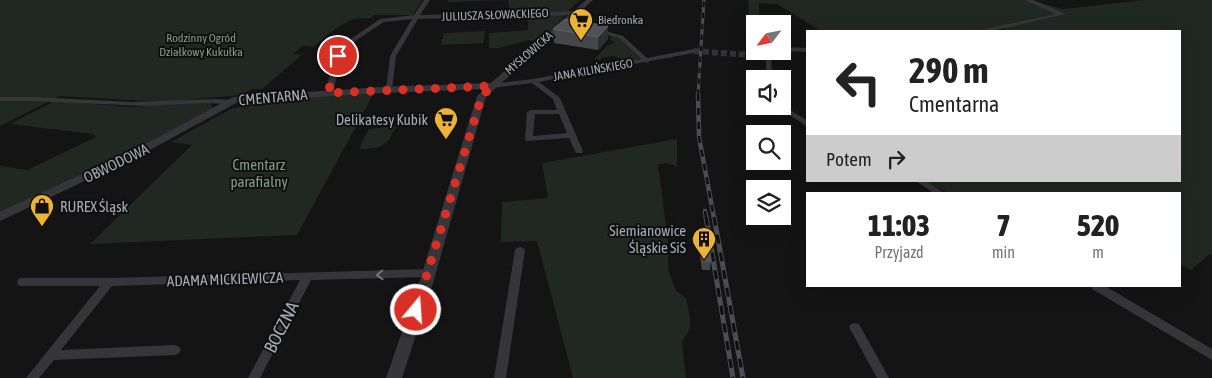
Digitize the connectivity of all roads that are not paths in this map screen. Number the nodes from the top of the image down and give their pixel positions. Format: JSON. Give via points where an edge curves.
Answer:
{"nodes":[{"id":1,"x":427,"y":0,"type":"edge"},
{"id":2,"x":590,"y":0,"type":"edge"},
{"id":3,"x":1028,"y":0,"type":"edge"},
{"id":4,"x":575,"y":13,"type":"junction"},
{"id":5,"x":416,"y":17,"type":"junction"},
{"id":6,"x":593,"y":30,"type":"edge"},
{"id":7,"x":990,"y":30,"type":"edge"},
{"id":8,"x":791,"y":49,"type":"edge"},
{"id":9,"x":806,"y":50,"type":"edge"},
{"id":10,"x":694,"y":51,"type":"tunnel mouth"},
{"id":11,"x":647,"y":61,"type":"junction"},
{"id":12,"x":533,"y":81,"type":"junction"},
{"id":13,"x":492,"y":86,"type":"junction"},
{"id":14,"x":389,"y":89,"type":"junction"},
{"id":15,"x":328,"y":93,"type":"junction"},
{"id":16,"x":0,"y":99,"type":"edge"},
{"id":17,"x":55,"y":99,"type":"joint"},
{"id":18,"x":228,"y":102,"type":"junction"},
{"id":19,"x":563,"y":112,"type":"junction"},
{"id":20,"x":791,"y":113,"type":"edge"},
{"id":21,"x":806,"y":124,"type":"edge"},
{"id":22,"x":572,"y":135,"type":"junction"},
{"id":23,"x":579,"y":151,"type":"dead end"},
{"id":24,"x":922,"y":182,"type":"edge"},
{"id":25,"x":939,"y":192,"type":"edge"},
{"id":26,"x":0,"y":217,"type":"edge"},
{"id":27,"x":520,"y":250,"type":"dead end"},
{"id":28,"x":428,"y":273,"type":"junction"},
{"id":29,"x":307,"y":277,"type":"junction"},
{"id":30,"x":22,"y":282,"type":"dead end"},
{"id":31,"x":109,"y":282,"type":"junction"},
{"id":32,"x":1098,"y":287,"type":"edge"},
{"id":33,"x":855,"y":327,"type":"dead end"},
{"id":34,"x":175,"y":350,"type":"dead end"},
{"id":35,"x":50,"y":355,"type":"junction"},
{"id":36,"x":1212,"y":355,"type":"edge"},
{"id":37,"x":32,"y":378,"type":"edge"},
{"id":38,"x":254,"y":378,"type":"edge"},
{"id":39,"x":394,"y":378,"type":"edge"},
{"id":40,"x":500,"y":378,"type":"edge"},
{"id":41,"x":882,"y":378,"type":"edge"}],
"edges":[{"from":1,"to":5,"type":"street"},
{"from":2,"to":4,"type":"street","name":"MYSŁOWICKA"},
{"from":3,"to":7,"type":"street","via":[[1062,14]]},
{"from":4,"to":5,"type":"street","name":"JULIUSZA SŁOWACKIEGO"},
{"from":4,"to":13,"type":"street","name":"MYSŁOWICKA","via":[[566,26]]},
{"from":5,"to":14,"type":"street","via":[[393,56]]},
{"from":5,"to":15,"type":"street","name":"JULIUSZA SŁOWACKIEGO","via":[[382,20],[353,40],[336,60]]},
{"from":6,"to":11,"type":"street","via":[[621,37]]},
{"from":8,"to":9,"type":"street"},
{"from":10,"to":11,"type":"street","name":"JANA KILIŃSKIEGO"},
{"from":11,"to":12,"type":"street","name":"JANA KILIŃSKIEGO"},
{"from":12,"to":13,"type":"street","name":"JANA KILIŃSKIEGO"},
{"from":12,"to":19,"type":"street","via":[[556,98]]},
{"from":13,"to":14,"type":"street","name":"CMENTARNA"},
{"from":13,"to":28,"type":"street","name":"MYSŁOWICKA","via":[[482,96]]},
{"from":14,"to":15,"type":"street","name":"CMENTARNA"},
{"from":15,"to":18,"type":"street","name":"CMENTARNA"},
{"from":16,"to":17,"type":"street"},
{"from":17,"to":18,"type":"street","name":"CMENTARNA","via":[[131,104]]},
{"from":18,"to":26,"type":"street","name":"OBWODOWA","via":[[144,149]]},
{"from":19,"to":22,"type":"street"},
{"from":19,"to":22,"type":"street","via":[[531,112],[529,139]]},
{"from":20,"to":21,"type":"street"},
{"from":22,"to":23,"type":"street"},
{"from":24,"to":25,"type":"street"},
{"from":27,"to":40,"type":"street"},
{"from":28,"to":29,"type":"street","name":"ADAMA MICKIEWICZA","one_way":true},
{"from":28,"to":39,"type":"street","name":"MYSŁOWICKA"},
{"from":29,"to":31,"type":"street","name":"ADAMA MICKIEWICZA"},
{"from":29,"to":38,"type":"street","name":"BOCZNA"},
{"from":30,"to":31,"type":"street","name":"ADAMA MICKIEWICZA"},
{"from":31,"to":35,"type":"street"},
{"from":32,"to":36,"type":"street"},
{"from":33,"to":41,"type":"street"},
{"from":34,"to":35,"type":"street"},
{"from":35,"to":37,"type":"street"}]}
